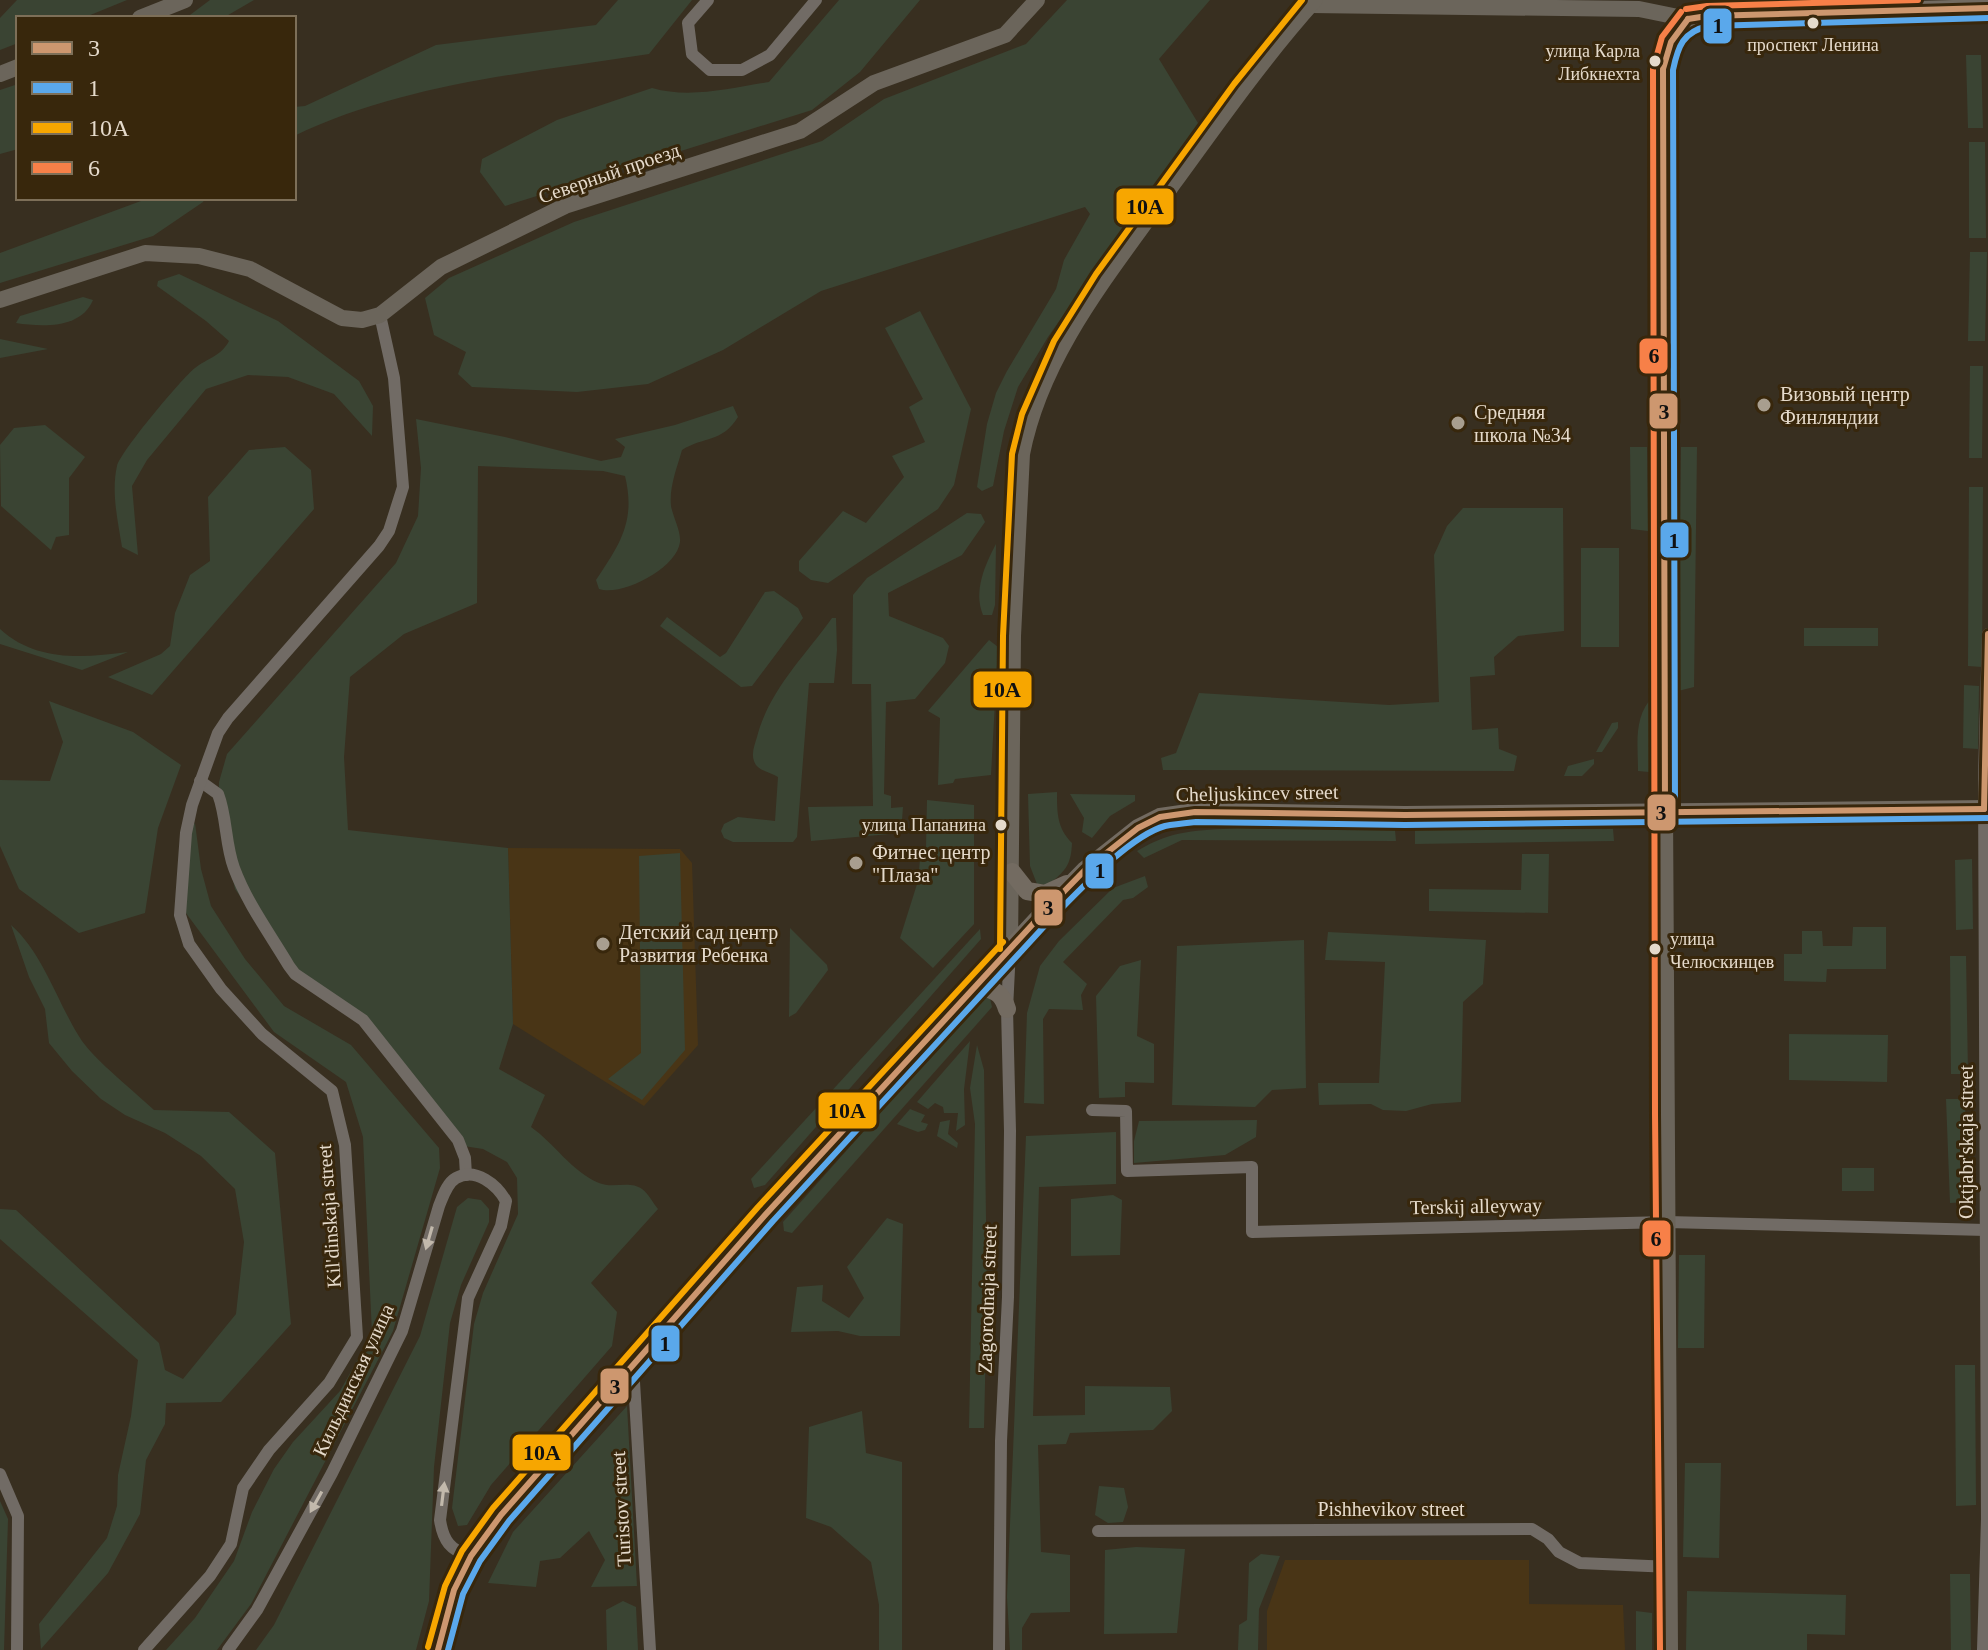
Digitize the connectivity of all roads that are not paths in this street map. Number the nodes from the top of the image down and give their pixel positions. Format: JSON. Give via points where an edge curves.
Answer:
{"nodes":[{"id":1,"x":185,"y":0,"type":"edge"},
{"id":2,"x":708,"y":0,"type":"edge"},
{"id":3,"x":816,"y":0,"type":"edge"},
{"id":4,"x":1037,"y":0,"type":"edge"},
{"id":5,"x":1312,"y":3,"type":"edge"},
{"id":6,"x":1988,"y":8,"type":"edge"},
{"id":7,"x":145,"y":16,"type":"edge"},
{"id":8,"x":1688,"y":19,"type":"junction"},
{"id":9,"x":0,"y":300,"type":"edge"},
{"id":10,"x":380,"y":315,"type":"junction"},
{"id":11,"x":1988,"y":634,"type":"edge"},
{"id":12,"x":200,"y":781,"type":"junction"},
{"id":13,"x":1986,"y":809,"type":"edge"},
{"id":14,"x":1665,"y":810,"type":"junction"},
{"id":15,"x":1085,"y":870,"type":"junction"},
{"id":16,"x":1012,"y":872,"type":"junction"},
{"id":17,"x":1010,"y":949,"type":"junction"},
{"id":18,"x":964,"y":999,"type":"junction"},
{"id":19,"x":1007,"y":1009,"type":"junction"},
{"id":20,"x":1092,"y":1110,"type":"dead end"},
{"id":21,"x":466,"y":1175,"type":"junction"},
{"id":22,"x":1667,"y":1222,"type":"junction"},
{"id":23,"x":1986,"y":1230,"type":"junction"},
{"id":24,"x":633,"y":1365,"type":"junction"},
{"id":25,"x":0,"y":1474,"type":"edge"},
{"id":26,"x":1098,"y":1531,"type":"dead end"},
{"id":27,"x":471,"y":1556,"type":"junction"},
{"id":28,"x":1671,"y":1567,"type":"junction"},
{"id":29,"x":17,"y":1650,"type":"edge"},
{"id":30,"x":144,"y":1650,"type":"edge"},
{"id":31,"x":228,"y":1650,"type":"edge"},
{"id":32,"x":438,"y":1650,"type":"edge"},
{"id":33,"x":650,"y":1650,"type":"edge"},
{"id":34,"x":999,"y":1650,"type":"edge"},
{"id":35,"x":1670,"y":1650,"type":"edge"},
{"id":36,"x":1983,"y":1650,"type":"edge"}],
"edges":[{"from":1,"to":7,"type":"street"},
{"from":2,"to":3,"type":"street","via":[[688,23],[692,54],[710,70],[742,70],[770,55]]},
{"from":4,"to":10,"type":"street","name":"Северный проезд","via":[[1005,35],[874,83],[800,131],[551,213],[441,267]]},
{"from":5,"to":8,"type":"street","via":[[1639,9]]},
{"from":5,"to":16,"type":"street","via":[[1258,66],[1098,287],[1068,335],[1027,426],[1013,636]]},
{"from":6,"to":8,"type":"main road"},
{"from":8,"to":14,"type":"main road","via":[[1675,31],[1663,69]]},
{"from":9,"to":10,"type":"street","via":[[145,253],[199,256],[250,269],[342,318]]},
{"from":10,"to":12,"type":"street","name":"Kil'dinskaja street","via":[[394,378],[403,487],[389,531],[228,718]]},
{"from":11,"to":13,"type":"street","name":"Oktjabr'skaja street"},
{"from":12,"to":21,"type":"street","via":[[218,794],[235,871],[289,966],[363,1020],[458,1140]]},
{"from":12,"to":30,"type":"street","name":"Kil'dinskaja street","via":[[186,833],[180,915],[189,944],[221,989],[262,1034],[332,1091],[345,1145],[357,1337],[329,1383],[243,1488],[231,1544],[210,1576]]},
{"from":13,"to":14,"type":"main road","name":"Cheljuskincev street"},
{"from":13,"to":23,"type":"street","name":"Oktjabr'skaja street"},
{"from":14,"to":15,"type":"main road","name":"Cheljuskincev street","via":[[1195,812],[1160,817],[1138,828]]},
{"from":14,"to":22,"type":"street"},
{"from":15,"to":16,"type":"main road","via":[[1045,894],[1027,891]]},
{"from":15,"to":17,"type":"main road","name":"Cheljuskincev street"},
{"from":16,"to":17,"type":"street"},
{"from":17,"to":18,"type":"main road","name":"Cheljuskincev street"},
{"from":17,"to":19,"type":"street","name":"Zagorodnaja street"},
{"from":18,"to":19,"type":"main road","via":[[985,988],[996,990]]},
{"from":18,"to":24,"type":"main road","name":"Cheljuskincev street"},
{"from":19,"to":34,"type":"street","name":"Zagorodnaja street","via":[[1008,1297]]},
{"from":20,"to":22,"type":"street","name":"Terskij alleyway","via":[[1126,1111],[1127,1171],[1252,1167],[1252,1232]]},
{"from":27,"to":21,"type":"street","one_way":true,"via":[[449,1546],[440,1520],[468,1298],[501,1226],[506,1201],[498,1187]]},
{"from":21,"to":31,"type":"street","name":"Кильдинская улица","one_way":true,"via":[[454,1179],[439,1206],[402,1331],[339,1459],[257,1610]]},
{"from":22,"to":23,"type":"street","name":"Terskij alleyway"},
{"from":22,"to":28,"type":"street"},
{"from":23,"to":36,"type":"street","name":"Oktjabr'skaja street"},
{"from":24,"to":27,"type":"main road","name":"Cheljuskincev street"},
{"from":24,"to":33,"type":"street","name":"Turistov street"},
{"from":25,"to":29,"type":"street","via":[[18,1516]]},
{"from":26,"to":28,"type":"street","name":"Pishhevikov street","via":[[1532,1529],[1580,1563]]},
{"from":27,"to":32,"type":"main road","name":"Cheljuskincev street","via":[[454,1590]]},
{"from":28,"to":35,"type":"street"}]}
